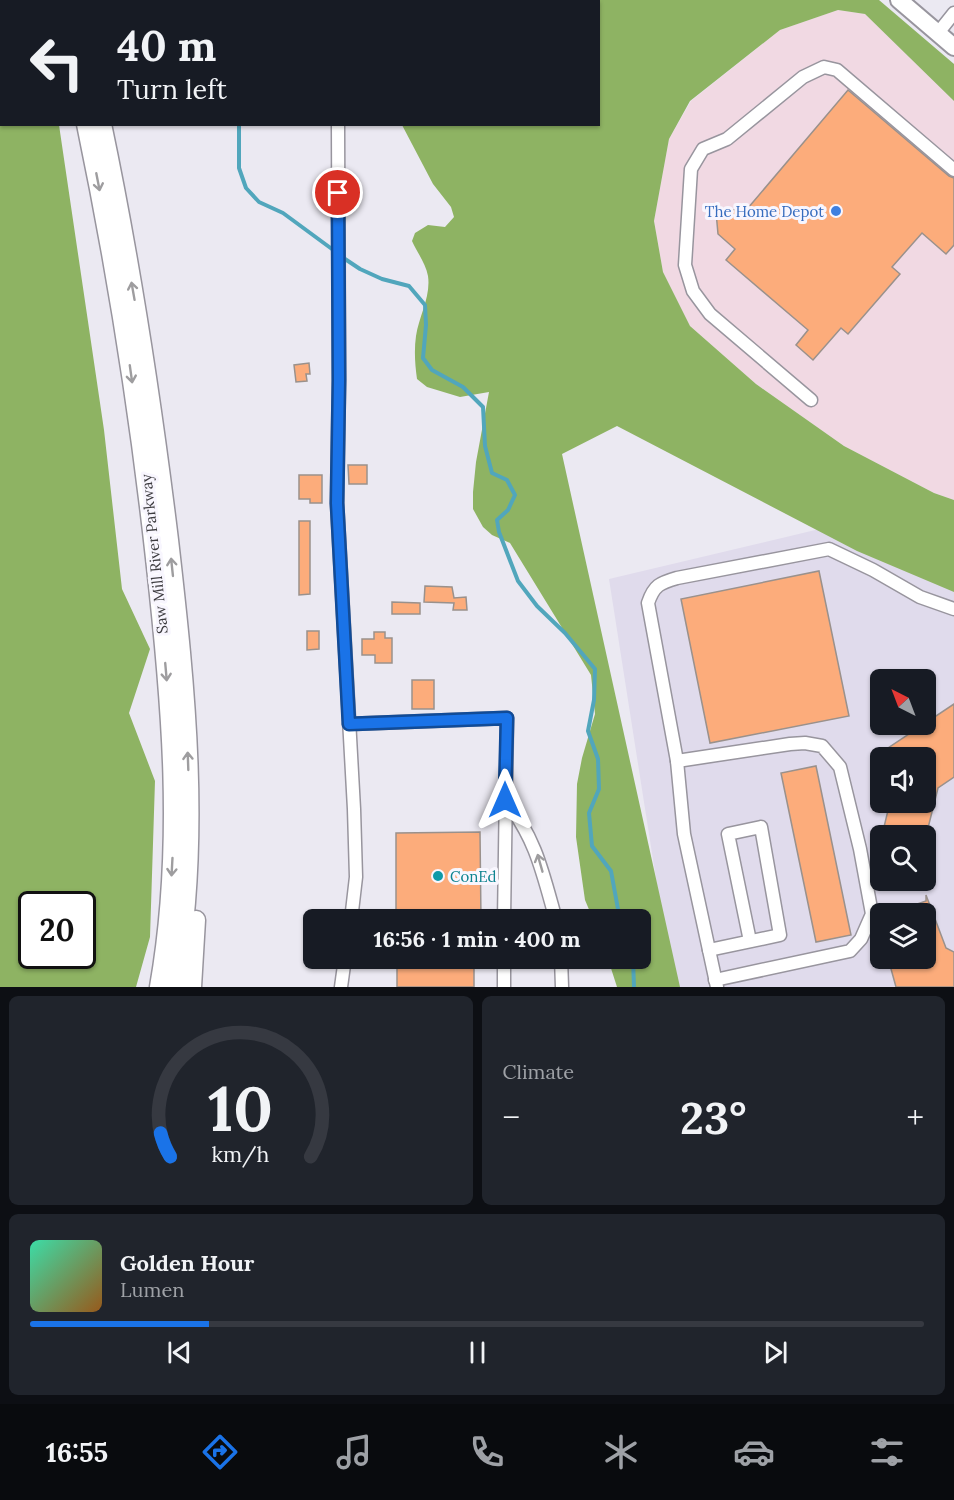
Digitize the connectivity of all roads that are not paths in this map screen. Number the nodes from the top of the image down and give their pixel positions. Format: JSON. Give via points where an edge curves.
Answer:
{"nodes":[{"id":1,"x":899,"y":0,"type":"edge"},
{"id":2,"x":954,"y":14,"type":"edge"},
{"id":3,"x":949,"y":41,"type":"edge"},
{"id":4,"x":86,"y":126,"type":"edge"},
{"id":5,"x":102,"y":126,"type":"edge"},
{"id":6,"x":338,"y":126,"type":"edge"},
{"id":7,"x":954,"y":170,"type":"edge"},
{"id":8,"x":811,"y":400,"type":"dead end"},
{"id":9,"x":954,"y":609,"type":"edge"},
{"id":10,"x":349,"y":724,"type":"junction"},
{"id":11,"x":677,"y":761,"type":"junction"},
{"id":12,"x":189,"y":794,"type":"junction"},
{"id":13,"x":505,"y":800,"type":"junction"},
{"id":14,"x":352,"y":909,"type":"edge"},
{"id":15,"x":504,"y":909,"type":"edge"},
{"id":16,"x":553,"y":909,"type":"edge"},
{"id":17,"x":750,"y":941,"type":"junction"},
{"id":18,"x":709,"y":950,"type":"junction"},
{"id":19,"x":343,"y":969,"type":"edge"},
{"id":20,"x":504,"y":969,"type":"edge"},
{"id":21,"x":561,"y":969,"type":"edge"},
{"id":22,"x":716,"y":984,"type":"edge"},
{"id":23,"x":159,"y":987,"type":"edge"},
{"id":24,"x":175,"y":987,"type":"edge"},
{"id":25,"x":192,"y":987,"type":"edge"},
{"id":26,"x":340,"y":987,"type":"edge"},
{"id":27,"x":504,"y":987,"type":"edge"},
{"id":28,"x":562,"y":987,"type":"edge"}],
"edges":[{"from":1,"to":3,"type":"main road"},
{"from":2,"to":3,"type":"lane"},
{"from":4,"to":23,"type":"highway","name":"Saw Mill River Parkway","one_way":true,"via":[[131,376],[165,655],[173,845]]},
{"from":12,"to":5,"type":"highway","name":"Saw Mill River Parkway","one_way":true,"via":[[181,658],[161,477],[142,342]]},
{"from":6,"to":10,"type":"lane","via":[[337,503]]},
{"from":7,"to":8,"type":"lane","via":[[837,70],[824,67],[804,77],[727,140],[703,149],[691,170],[684,255],[689,283],[710,314]]},
{"from":9,"to":11,"type":"lane","via":[[920,597],[829,549],[661,582],[648,603]]},
{"from":10,"to":13,"type":"lane","via":[[507,718]]},
{"from":10,"to":14,"type":"lane","via":[[356,877]]},
{"from":11,"to":18,"type":"lane","via":[[684,834]]},
{"from":11,"to":22,"type":"lane","via":[[790,744],[822,746],[840,767],[870,892],[872,914],[861,939],[850,951]]},
{"from":12,"to":24,"type":"highway","name":"Saw Mill River Parkway","via":[[187,886]]},
{"from":12,"to":25,"type":"highway","via":[[197,890]]},
{"from":13,"to":15,"type":"lane"},
{"from":16,"to":13,"type":"lane","one_way":true,"via":[[535,848]]},
{"from":17,"to":17,"type":"lane","via":[[780,935],[761,827],[728,834]]},
{"from":17,"to":18,"type":"lane"},
{"from":18,"to":22,"type":"lane"},
{"from":19,"to":26,"type":"lane"},
{"from":20,"to":27,"type":"lane"},
{"from":21,"to":28,"type":"lane"}]}
